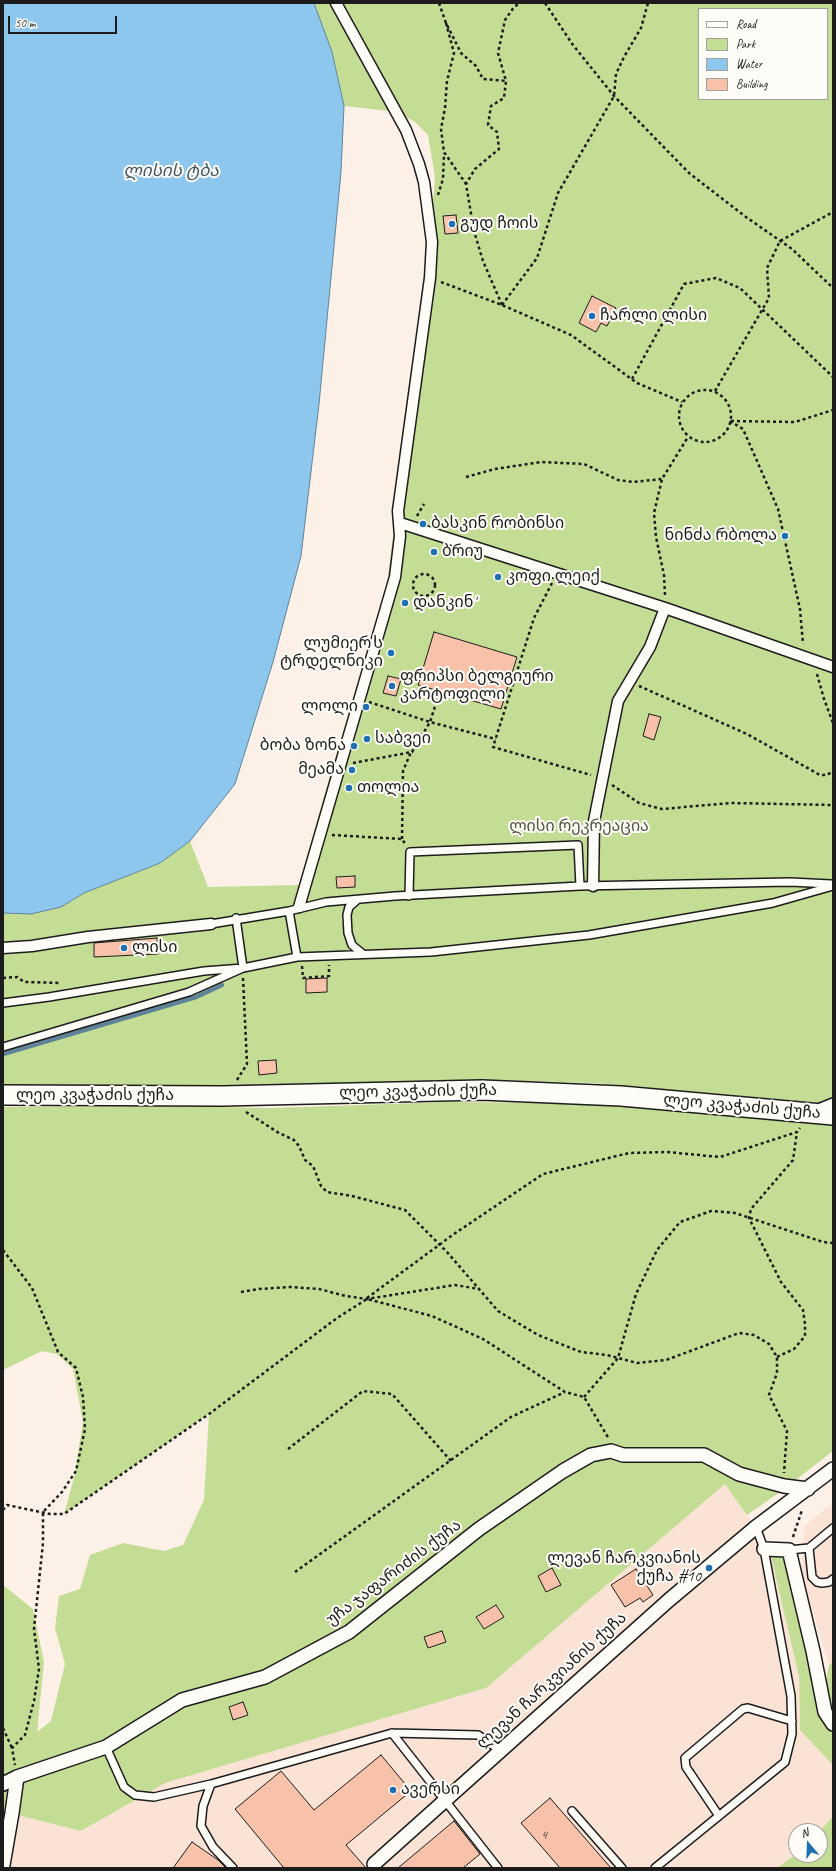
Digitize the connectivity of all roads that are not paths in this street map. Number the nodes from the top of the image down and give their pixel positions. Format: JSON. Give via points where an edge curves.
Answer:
{"nodes":[{"id":1,"x":336,"y":3,"type":"edge"},
{"id":2,"x":400,"y":524,"type":"junction"},
{"id":3,"x":665,"y":608,"type":"junction"},
{"id":4,"x":833,"y":667,"type":"edge"},
{"id":5,"x":833,"y":885,"type":"edge"},
{"id":6,"x":580,"y":886,"type":"junction"},
{"id":7,"x":593,"y":886,"type":"junction"},
{"id":8,"x":409,"y":896,"type":"junction"},
{"id":9,"x":357,"y":900,"type":"junction"},
{"id":10,"x":299,"y":907,"type":"junction"},
{"id":11,"x":289,"y":911,"type":"junction"},
{"id":12,"x":236,"y":918,"type":"junction"},
{"id":13,"x":211,"y":924,"type":"joint"},
{"id":14,"x":3,"y":948,"type":"edge"},
{"id":15,"x":364,"y":954,"type":"junction"},
{"id":16,"x":297,"y":956,"type":"junction"},
{"id":17,"x":243,"y":968,"type":"junction"},
{"id":18,"x":3,"y":1002,"type":"edge"},
{"id":19,"x":3,"y":1047,"type":"edge"},
{"id":20,"x":3,"y":1096,"type":"edge"},
{"id":21,"x":833,"y":1102,"type":"edge"},
{"id":22,"x":809,"y":1112,"type":"junction"},
{"id":23,"x":833,"y":1115,"type":"edge"},
{"id":24,"x":833,"y":1469,"type":"edge"},
{"id":25,"x":808,"y":1489,"type":"junction"},
{"id":26,"x":756,"y":1527,"type":"junction"},
{"id":27,"x":833,"y":1528,"type":"edge"},
{"id":28,"x":809,"y":1548,"type":"junction"},
{"id":29,"x":764,"y":1549,"type":"junction"},
{"id":30,"x":789,"y":1550,"type":"junction"},
{"id":31,"x":833,"y":1579,"type":"edge"},
{"id":32,"x":792,"y":1721,"type":"junction"},
{"id":33,"x":833,"y":1724,"type":"edge"},
{"id":34,"x":392,"y":1733,"type":"junction"},
{"id":35,"x":106,"y":1747,"type":"junction"},
{"id":36,"x":500,"y":1750,"type":"junction"},
{"id":37,"x":17,"y":1777,"type":"junction"},
{"id":38,"x":3,"y":1784,"type":"edge"},
{"id":39,"x":211,"y":1784,"type":"junction"},
{"id":40,"x":445,"y":1801,"type":"junction"},
{"id":41,"x":572,"y":1811,"type":"dead end"},
{"id":42,"x":719,"y":1816,"type":"junction"},
{"id":43,"x":374,"y":1864,"type":"dead end"},
{"id":44,"x":3,"y":1865,"type":"edge"},
{"id":45,"x":233,"y":1868,"type":"edge"},
{"id":46,"x":498,"y":1868,"type":"edge"},
{"id":47,"x":622,"y":1868,"type":"edge"},
{"id":48,"x":655,"y":1868,"type":"edge"}],
"edges":[{"from":1,"to":2,"type":"street","via":[[406,130],[419,164],[431,223],[430,278],[398,511]]},
{"from":2,"to":3,"type":"street"},
{"from":2,"to":10,"type":"street","via":[[394,583]]},
{"from":3,"to":4,"type":"street"},
{"from":3,"to":7,"type":"street","via":[[650,648],[618,701],[594,821]]},
{"from":5,"to":7,"type":"lane","via":[[790,882]]},
{"from":5,"to":15,"type":"lane","via":[[773,903],[589,935],[431,952]]},
{"from":6,"to":7,"type":"lane"},
{"from":6,"to":8,"type":"lane"},
{"from":6,"to":8,"type":"lane","via":[[578,844],[410,852]]},
{"from":8,"to":9,"type":"lane"},
{"from":9,"to":10,"type":"lane"},
{"from":9,"to":15,"type":"lane","via":[[349,907],[348,932],[352,945]]},
{"from":10,"to":11,"type":"lane"},
{"from":11,"to":12,"type":"lane"},
{"from":11,"to":16,"type":"lane"},
{"from":12,"to":13,"type":"lane"},
{"from":12,"to":17,"type":"lane"},
{"from":13,"to":14,"type":"street"},
{"from":15,"to":16,"type":"lane"},
{"from":16,"to":17,"type":"lane"},
{"from":17,"to":18,"type":"lane","via":[[204,971]]},
{"from":17,"to":19,"type":"lane","via":[[189,992]]},
{"from":20,"to":22,"type":"main road","name":"ლეო კვაჭაძის ქუჩა","via":[[223,1096],[497,1090],[621,1096]]},
{"from":21,"to":22,"type":"lane"},
{"from":22,"to":23,"type":"main road","name":"ლეო კვაჭაძის ქუჩა"},
{"from":24,"to":25,"type":"street","name":"ლევან ჩარკვიანის ქუჩა"},
{"from":25,"to":26,"type":"street","name":"ლევან ჩარკვიანის ქუჩა"},
{"from":25,"to":35,"type":"street","name":"უჩა ჯაფარიძის ქუჩა","via":[[784,1486],[739,1474],[704,1455],[623,1455],[612,1451],[591,1456],[563,1471],[485,1525],[349,1632],[265,1677],[182,1700]]},
{"from":26,"to":29,"type":"lane"},
{"from":26,"to":36,"type":"street","name":"ლევან ჩარკვიანის ქუჩა","via":[[669,1600]]},
{"from":27,"to":28,"type":"lane"},
{"from":28,"to":30,"type":"lane"},
{"from":28,"to":31,"type":"lane","via":[[812,1577],[822,1583]]},
{"from":29,"to":30,"type":"street"},
{"from":29,"to":32,"type":"lane","via":[[791,1696]]},
{"from":30,"to":33,"type":"street","via":[[825,1712]]},
{"from":32,"to":42,"type":"lane","via":[[792,1734],[785,1762]]},
{"from":32,"to":42,"type":"lane","via":[[748,1708],[743,1709],[685,1758],[686,1767]]},
{"from":34,"to":36,"type":"lane","via":[[478,1735]]},
{"from":34,"to":39,"type":"lane"},
{"from":34,"to":40,"type":"lane"},
{"from":35,"to":37,"type":"street","name":"უჩა ჯაფარიძის ქუჩა"},
{"from":35,"to":39,"type":"lane","via":[[124,1787],[135,1795],[154,1797]]},
{"from":36,"to":40,"type":"street","name":"ლევან ჩარკვიანის ქუჩა"},
{"from":37,"to":38,"type":"street","name":"უჩა ჯაფარიძის ქუჩა"},
{"from":37,"to":44,"type":"street"},
{"from":39,"to":45,"type":"lane","via":[[203,1806],[201,1826],[213,1847]]},
{"from":40,"to":43,"type":"street","name":"ლევან ჩარკვიანის ქუჩა"},
{"from":40,"to":46,"type":"lane"},
{"from":41,"to":47,"type":"lane"},
{"from":42,"to":48,"type":"lane"}]}
